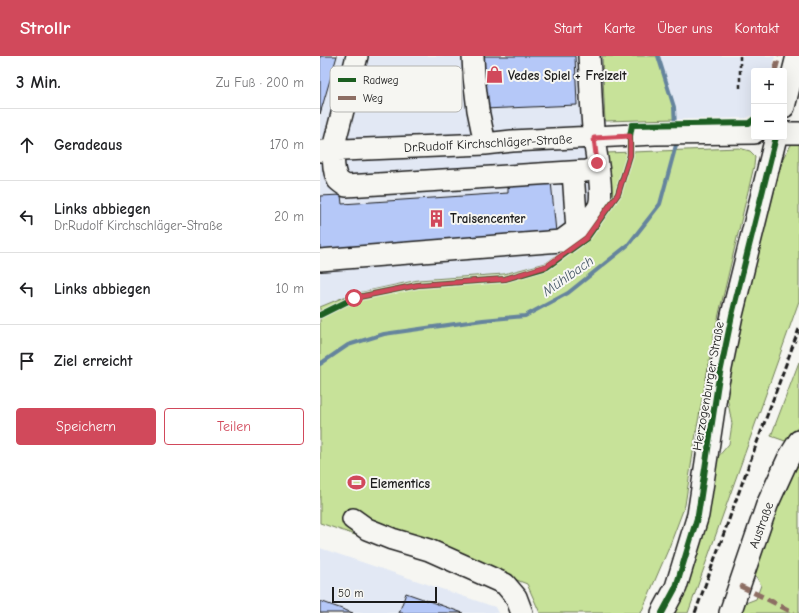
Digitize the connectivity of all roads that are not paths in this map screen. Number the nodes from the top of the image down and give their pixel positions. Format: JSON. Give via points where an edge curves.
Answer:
{"nodes":[{"id":1,"x":357,"y":56,"type":"edge"},
{"id":2,"x":473,"y":56,"type":"edge"},
{"id":3,"x":589,"y":56,"type":"edge"},
{"id":4,"x":797,"y":56,"type":"edge"},
{"id":5,"x":354,"y":66,"type":"edge"},
{"id":6,"x":799,"y":95,"type":"edge"},
{"id":7,"x":785,"y":104,"type":"edge"},
{"id":8,"x":343,"y":112,"type":"edge"},
{"id":9,"x":787,"y":120,"type":"edge"},
{"id":10,"x":751,"y":133,"type":"edge"},
{"id":11,"x":787,"y":133,"type":"edge"},
{"id":12,"x":799,"y":133,"type":"edge"},
{"id":13,"x":594,"y":138,"type":"junction"},
{"id":14,"x":775,"y":140,"type":"edge"},
{"id":15,"x":485,"y":144,"type":"junction"},
{"id":16,"x":327,"y":151,"type":"edge"},
{"id":17,"x":597,"y":163,"type":"junction"},
{"id":18,"x":573,"y":172,"type":"junction"},
{"id":19,"x":577,"y":230,"type":"junction"},
{"id":20,"x":320,"y":260,"type":"edge"},
{"id":21,"x":799,"y":441,"type":"edge"},
{"id":22,"x":353,"y":519,"type":"dead end"},
{"id":23,"x":522,"y":613,"type":"edge"},
{"id":24,"x":662,"y":613,"type":"edge"},
{"id":25,"x":730,"y":613,"type":"edge"}],
"edges":[{"from":1,"to":5,"type":"street"},
{"from":2,"to":15,"type":"street","via":[[478,110]]},
{"from":3,"to":13,"type":"street"},
{"from":4,"to":7,"type":"street"},
{"from":6,"to":9,"type":"street","via":[[796,107]]},
{"from":8,"to":16,"type":"street","via":[[335,141]]},
{"from":10,"to":13,"type":"street","name":"Dr.Rudolf Kirchschläger-Straße","via":[[655,134]]},
{"from":11,"to":12,"type":"street"},
{"from":13,"to":15,"type":"street","name":"Dr.Rudolf Kirchschläger-Straße"},
{"from":13,"to":17,"type":"street"},
{"from":14,"to":24,"type":"street","name":"Herzogenburger Straße","via":[[721,368],[698,514],[676,587]]},
{"from":15,"to":16,"type":"street","name":"Dr.Rudolf Kirchschläger-Straße"},
{"from":16,"to":18,"type":"street","via":[[339,181],[346,186]]},
{"from":17,"to":18,"type":"street","via":[[594,168],[586,171]]},
{"from":17,"to":19,"type":"street","via":[[601,193],[598,207]]},
{"from":18,"to":19,"type":"street"},
{"from":19,"to":20,"type":"street","via":[[561,241]]},
{"from":21,"to":25,"type":"street","name":"Austraße","via":[[767,505]]},
{"from":22,"to":23,"type":"street","via":[[367,529],[429,550],[504,584],[516,597]]}]}
